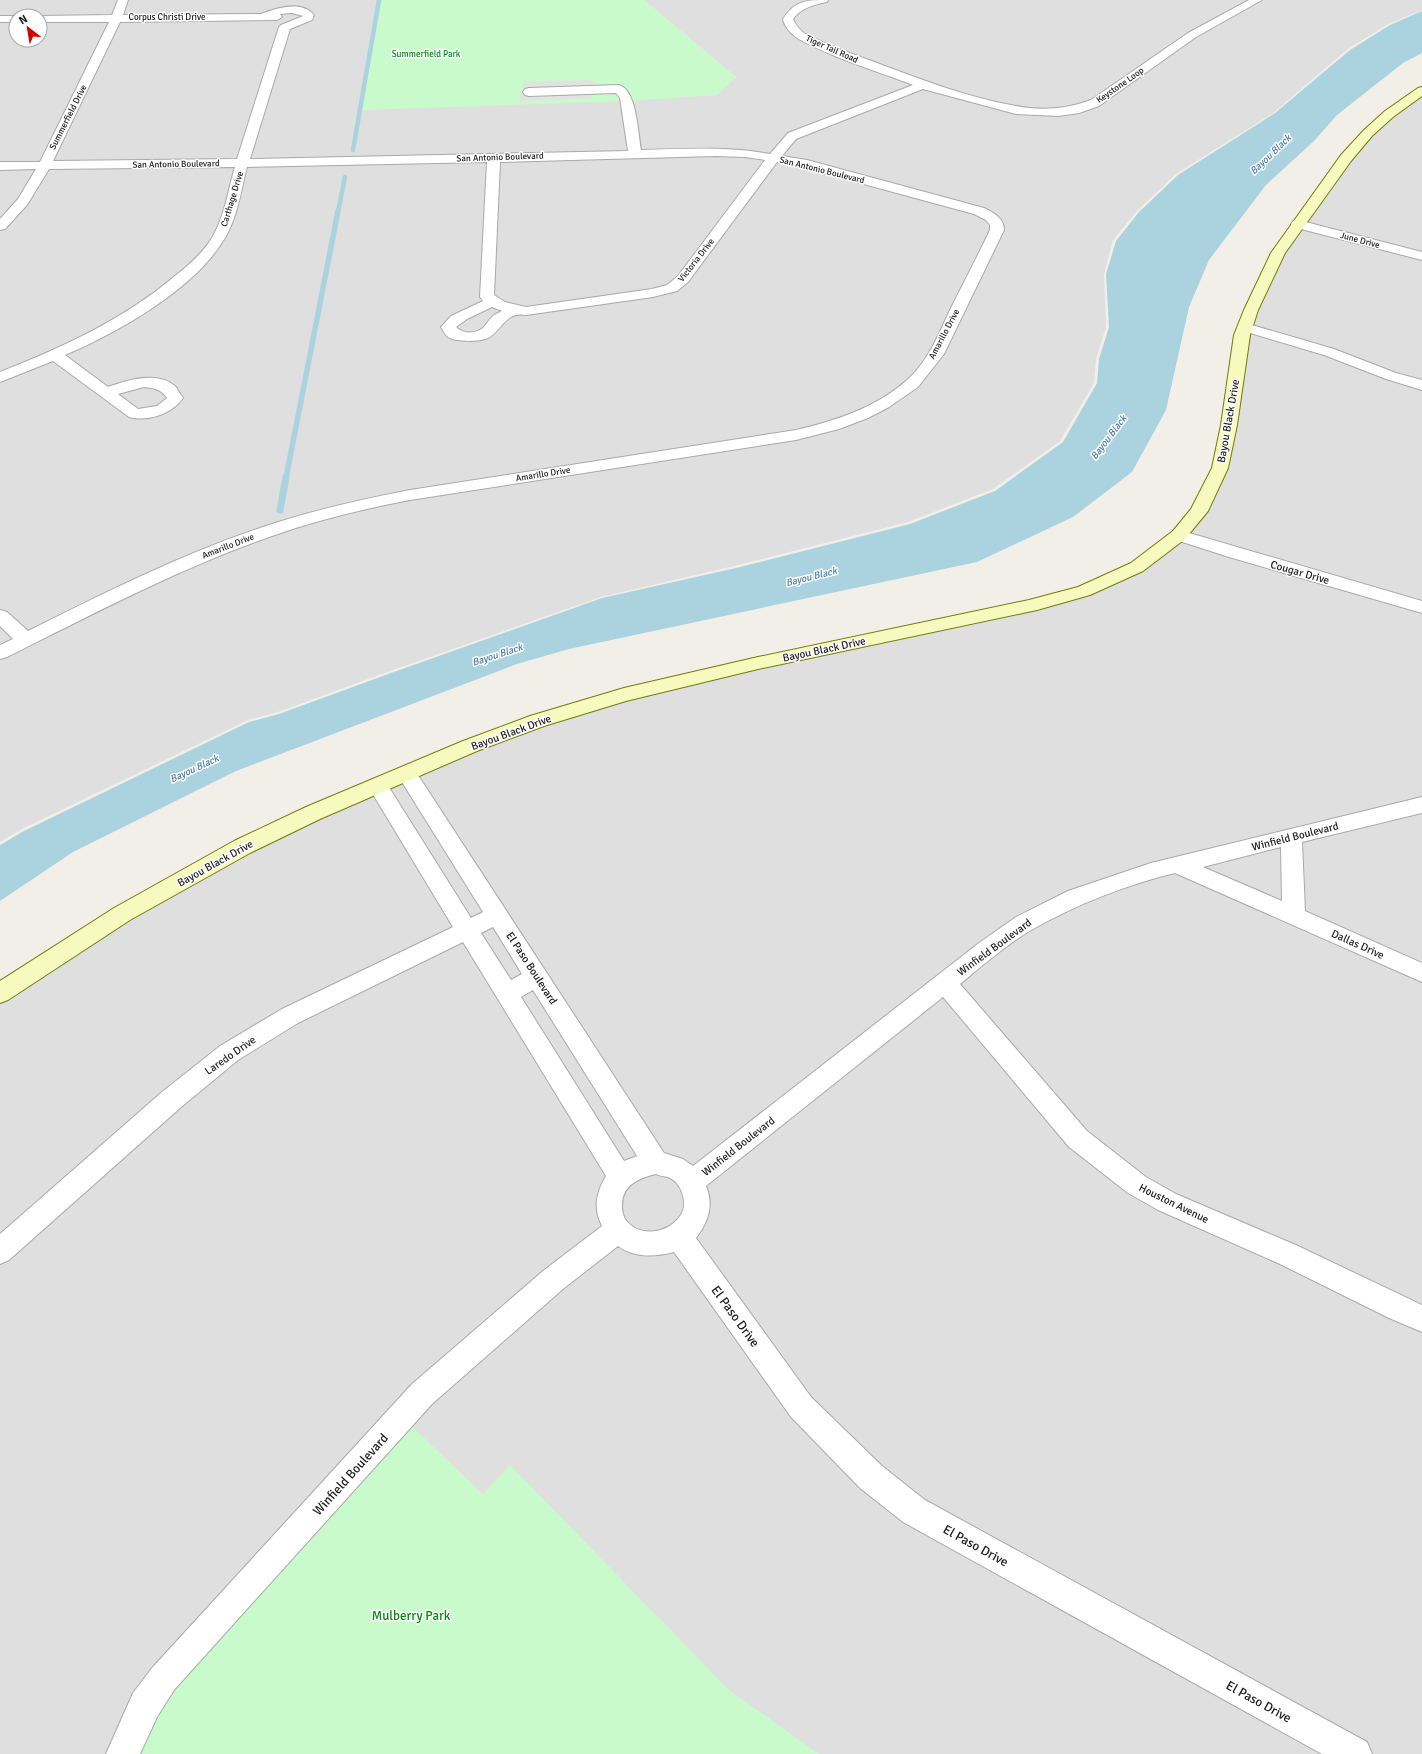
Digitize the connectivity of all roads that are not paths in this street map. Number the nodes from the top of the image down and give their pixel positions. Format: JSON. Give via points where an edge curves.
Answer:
{"nodes":[{"id":1,"x":123,"y":0,"type":"edge"},
{"id":2,"x":823,"y":0,"type":"edge"},
{"id":3,"x":1257,"y":0,"type":"edge"},
{"id":4,"x":263,"y":17,"type":"junction"},
{"id":5,"x":48,"y":18,"type":"edge"},
{"id":6,"x":117,"y":18,"type":"junction"},
{"id":7,"x":285,"y":27,"type":"junction"},
{"id":8,"x":922,"y":85,"type":"junction"},
{"id":9,"x":1422,"y":91,"type":"edge"},
{"id":10,"x":529,"y":92,"type":"dead end"},
{"id":11,"x":635,"y":153,"type":"junction"},
{"id":12,"x":774,"y":157,"type":"junction"},
{"id":13,"x":494,"y":158,"type":"junction"},
{"id":14,"x":242,"y":163,"type":"junction"},
{"id":15,"x":44,"y":165,"type":"junction"},
{"id":16,"x":0,"y":166,"type":"edge"},
{"id":17,"x":991,"y":217,"type":"joint"},
{"id":18,"x":1298,"y":224,"type":"junction"},
{"id":19,"x":0,"y":226,"type":"edge"},
{"id":20,"x":1422,"y":256,"type":"edge"},
{"id":21,"x":493,"y":301,"type":"junction"},
{"id":22,"x":515,"y":310,"type":"junction"},
{"id":23,"x":1245,"y":327,"type":"junction"},
{"id":24,"x":55,"y":355,"type":"junction"},
{"id":25,"x":0,"y":377,"type":"edge"},
{"id":26,"x":1422,"y":385,"type":"edge"},
{"id":27,"x":107,"y":393,"type":"dead end"},
{"id":28,"x":1179,"y":535,"type":"junction"},
{"id":29,"x":1422,"y":607,"type":"edge"},
{"id":30,"x":0,"y":616,"type":"edge"},
{"id":31,"x":26,"y":640,"type":"junction"},
{"id":32,"x":0,"y":653,"type":"edge"},
{"id":33,"x":407,"y":774,"type":"junction"},
{"id":34,"x":378,"y":786,"type":"junction"},
{"id":35,"x":1422,"y":805,"type":"edge"},
{"id":36,"x":1291,"y":837,"type":"junction"},
{"id":37,"x":1176,"y":865,"type":"junction"},
{"id":38,"x":498,"y":915,"type":"junction"},
{"id":39,"x":1294,"y":916,"type":"junction"},
{"id":40,"x":467,"y":930,"type":"junction"},
{"id":41,"x":1422,"y":973,"type":"edge"},
{"id":42,"x":537,"y":977,"type":"junction"},
{"id":43,"x":945,"y":983,"type":"junction"},
{"id":44,"x":0,"y":993,"type":"edge"},
{"id":45,"x":506,"y":994,"type":"junction"},
{"id":46,"x":656,"y":1163,"type":"junction"},
{"id":47,"x":620,"y":1177,"type":"junction"},
{"id":48,"x":692,"y":1182,"type":"junction"},
{"id":49,"x":617,"y":1230,"type":"junction"},
{"id":50,"x":679,"y":1237,"type":"junction"},
{"id":51,"x":0,"y":1251,"type":"edge"},
{"id":52,"x":1422,"y":1319,"type":"edge"},
{"id":53,"x":123,"y":1754,"type":"edge"},
{"id":54,"x":1355,"y":1754,"type":"edge"}],
"edges":[{"from":1,"to":6,"type":"street","name":"Summerfield Drive"},
{"from":2,"to":8,"type":"street","name":"Tiger Tail Road","via":[[796,10],[788,19],[789,24],[800,35]]},
{"from":3,"to":8,"type":"street","name":"Keystone Loop","via":[[1192,35],[1095,103],[1079,109],[1038,112],[1016,110]]},
{"from":4,"to":6,"type":"street","name":"Corpus Christi Drive"},
{"from":4,"to":7,"type":"street","name":"Corpus Christi Drive","via":[[282,18],[286,21]]},
{"from":4,"to":7,"type":"street","via":[[297,9],[308,15],[308,18]]},
{"from":5,"to":6,"type":"street","name":"Corpus Christi Drive"},
{"from":6,"to":15,"type":"street","name":"Summerfield Drive"},
{"from":7,"to":14,"type":"street","name":"Carthage Drive"},
{"from":8,"to":12,"type":"street","name":"Victoria Drive","via":[[792,136]]},
{"from":9,"to":18,"type":"main road","name":"Bayou Black Drive","via":[[1389,114],[1363,138]]},
{"from":10,"to":11,"type":"street","via":[[619,89],[626,97]]},
{"from":11,"to":12,"type":"street","name":"San Antonio Boulevard","via":[[716,152]]},
{"from":11,"to":13,"type":"street","name":"San Antonio Boulevard"},
{"from":12,"to":17,"type":"street","name":"San Antonio Boulevard","via":[[980,211]]},
{"from":12,"to":22,"type":"street","name":"Victoria Drive","via":[[683,279],[672,288],[653,294],[526,311]]},
{"from":13,"to":14,"type":"street","name":"San Antonio Boulevard"},
{"from":13,"to":21,"type":"street","via":[[487,297]]},
{"from":14,"to":15,"type":"street","name":"San Antonio Boulevard"},
{"from":14,"to":24,"type":"street","name":"Carthage Drive","via":[[226,222],[218,238],[201,260],[168,290],[122,322]]},
{"from":15,"to":16,"type":"street","name":"San Antonio Boulevard"},
{"from":15,"to":19,"type":"street","name":"Summerfield Drive","via":[[20,206]]},
{"from":17,"to":31,"type":"street","name":"Amarillo Drive","via":[[997,224],[997,230],[936,354],[912,384],[862,415],[833,426],[796,435],[434,491],[371,502],[305,519],[234,542],[162,572]]},
{"from":18,"to":20,"type":"street","name":"June Drive"},
{"from":18,"to":23,"type":"main road","name":"Bayou Black Drive","via":[[1278,253],[1250,310]]},
{"from":21,"to":22,"type":"street","name":"Victoria Drive"},
{"from":21,"to":22,"type":"street","via":[[456,319],[448,327],[454,334],[475,337],[490,330],[498,319]]},
{"from":23,"to":26,"type":"street","via":[[1329,352]]},
{"from":23,"to":28,"type":"main road","name":"Bayou Black Drive","via":[[1220,468],[1199,511]]},
{"from":24,"to":25,"type":"street","name":"Carthage Drive"},
{"from":24,"to":27,"type":"street"},
{"from":28,"to":29,"type":"street","name":"Cougar Drive"},
{"from":28,"to":33,"type":"main road","name":"Bayou Black Drive","via":[[1137,567],[1084,591],[1030,606],[758,663],[624,695],[470,746]]},
{"from":30,"to":31,"type":"street"},
{"from":31,"to":32,"type":"street","name":"Amarillo Drive"},
{"from":33,"to":34,"type":"main road","name":"Bayou Black Drive"},
{"from":33,"to":38,"type":"street","name":"El Paso Boulevard"},
{"from":34,"to":40,"type":"street"},
{"from":34,"to":44,"type":"main road","name":"Bayou Black Drive","via":[[242,847],[122,914]]},
{"from":35,"to":36,"type":"street","name":"Winfield Boulevard"},
{"from":36,"to":37,"type":"street","name":"Winfield Boulevard"},
{"from":36,"to":39,"type":"street"},
{"from":37,"to":39,"type":"street","name":"Dallas Drive"},
{"from":37,"to":43,"type":"street","name":"Winfield Boulevard","via":[[1076,897],[1024,923]]},
{"from":38,"to":40,"type":"street","name":"Laredo Drive"},
{"from":38,"to":42,"type":"street","name":"El Paso Boulevard"},
{"from":39,"to":41,"type":"street","name":"Dallas Drive"},
{"from":40,"to":45,"type":"street"},
{"from":40,"to":51,"type":"street","name":"Laredo Drive","via":[[290,1016],[229,1053],[171,1100]]},
{"from":42,"to":45,"type":"street"},
{"from":42,"to":46,"type":"street","name":"El Paso Boulevard"},
{"from":43,"to":48,"type":"street","name":"Winfield Boulevard"},
{"from":43,"to":52,"type":"street","name":"Houston Avenue","via":[[1078,1139],[1137,1185],[1167,1202],[1288,1255]]},
{"from":45,"to":47,"type":"street"},
{"from":46,"to":47,"type":"street","name":"Winfield Boulevard","via":[[642,1164]]},
{"from":46,"to":48,"type":"street","name":"Winfield Boulevard","via":[[676,1168]]},
{"from":47,"to":49,"type":"street","name":"Winfield Boulevard","via":[[610,1194],[609,1213]]},
{"from":48,"to":50,"type":"street","name":"Winfield Boulevard","via":[[698,1201],[694,1221]]},
{"from":49,"to":50,"type":"street","name":"Winfield Boulevard","via":[[635,1242],[658,1245]]},
{"from":49,"to":53,"type":"street","name":"Winfield Boulevard","via":[[553,1280],[422,1394],[162,1679],[145,1705]]},
{"from":50,"to":54,"type":"street","name":"El Paso Drive","via":[[801,1407],[871,1477],[914,1511]]}]}
